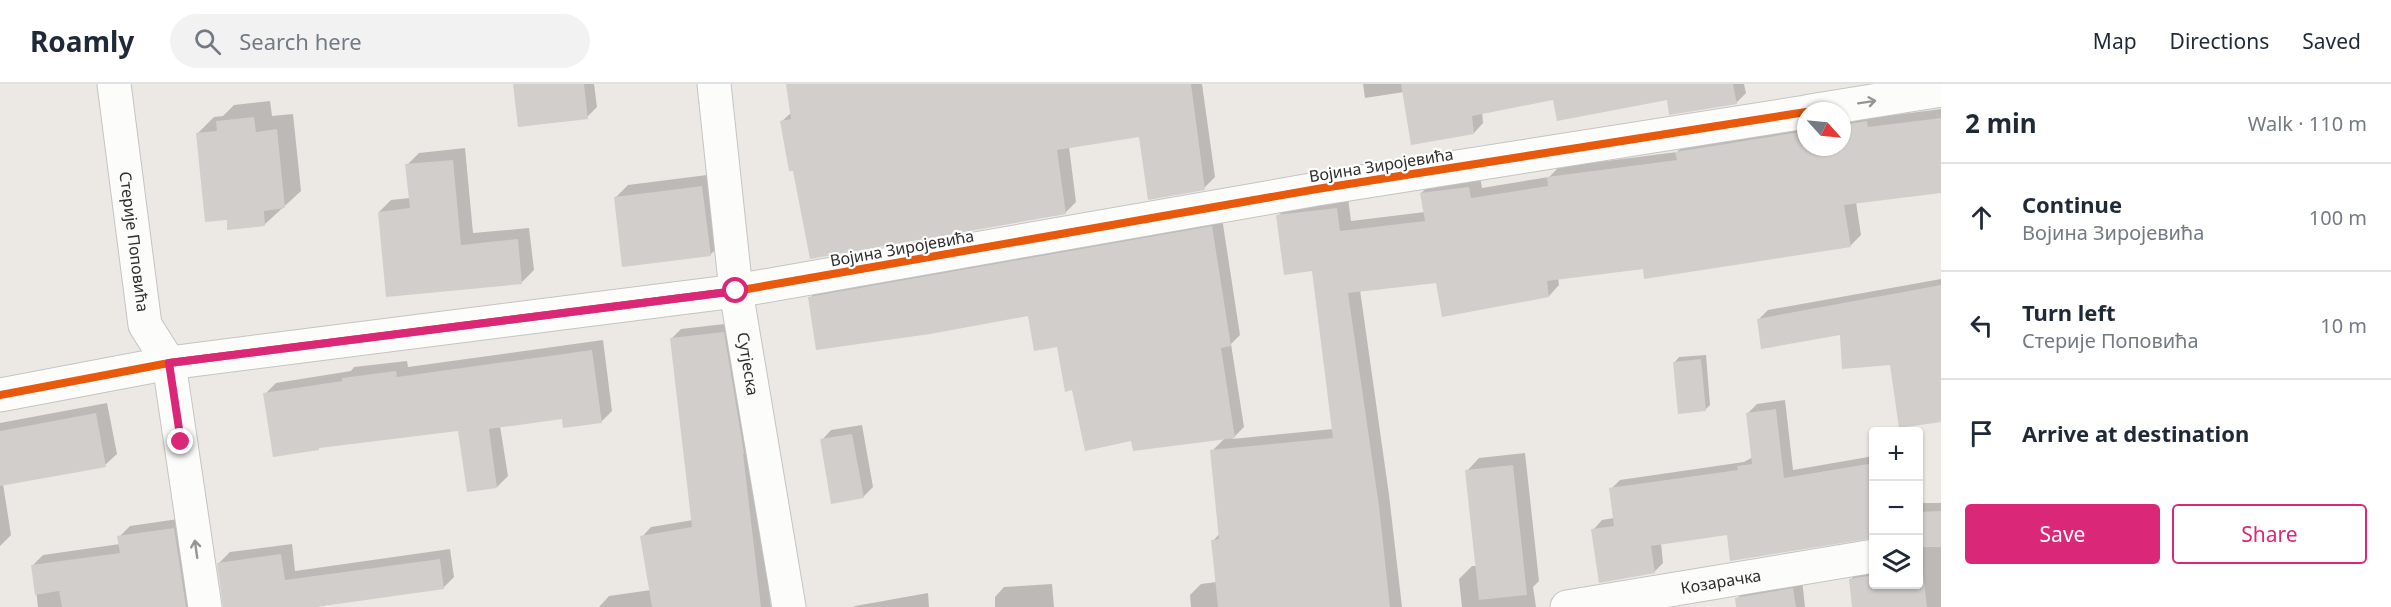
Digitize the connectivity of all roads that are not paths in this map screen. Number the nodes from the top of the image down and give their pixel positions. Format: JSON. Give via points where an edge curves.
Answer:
{"nodes":[{"id":1,"x":114,"y":84,"type":"edge"},
{"id":2,"x":714,"y":84,"type":"edge"},
{"id":3,"x":1941,"y":90,"type":"edge"},
{"id":4,"x":1851,"y":104,"type":"edge"},
{"id":5,"x":1797,"y":113,"type":"edge"},
{"id":6,"x":736,"y":291,"type":"junction"},
{"id":7,"x":169,"y":363,"type":"junction"},
{"id":8,"x":0,"y":395,"type":"edge"},
{"id":9,"x":1869,"y":557,"type":"edge"},
{"id":10,"x":205,"y":607,"type":"edge"},
{"id":11,"x":789,"y":607,"type":"edge"},
{"id":12,"x":1567,"y":607,"type":"edge"}],
"edges":[{"from":1,"to":7,"type":"street","name":"Стерије Поповића","via":[[145,325]]},
{"from":2,"to":6,"type":"street","name":"Сутјеска"},
{"from":4,"to":3,"type":"street","name":"Војина Зиројевића","one_way":true},
{"from":5,"to":6,"type":"street","name":"Војина Зиројевића","via":[[1317,189]]},
{"from":6,"to":7,"type":"street","name":"Војина Зиројевића"},
{"from":6,"to":11,"type":"street","name":"Сутјеска"},
{"from":7,"to":8,"type":"street","name":"Војина Зиројевића"},
{"from":10,"to":7,"type":"street","name":"Стерије Поповића","one_way":true},
{"from":9,"to":12,"type":"street","name":"Козарачка"}]}
